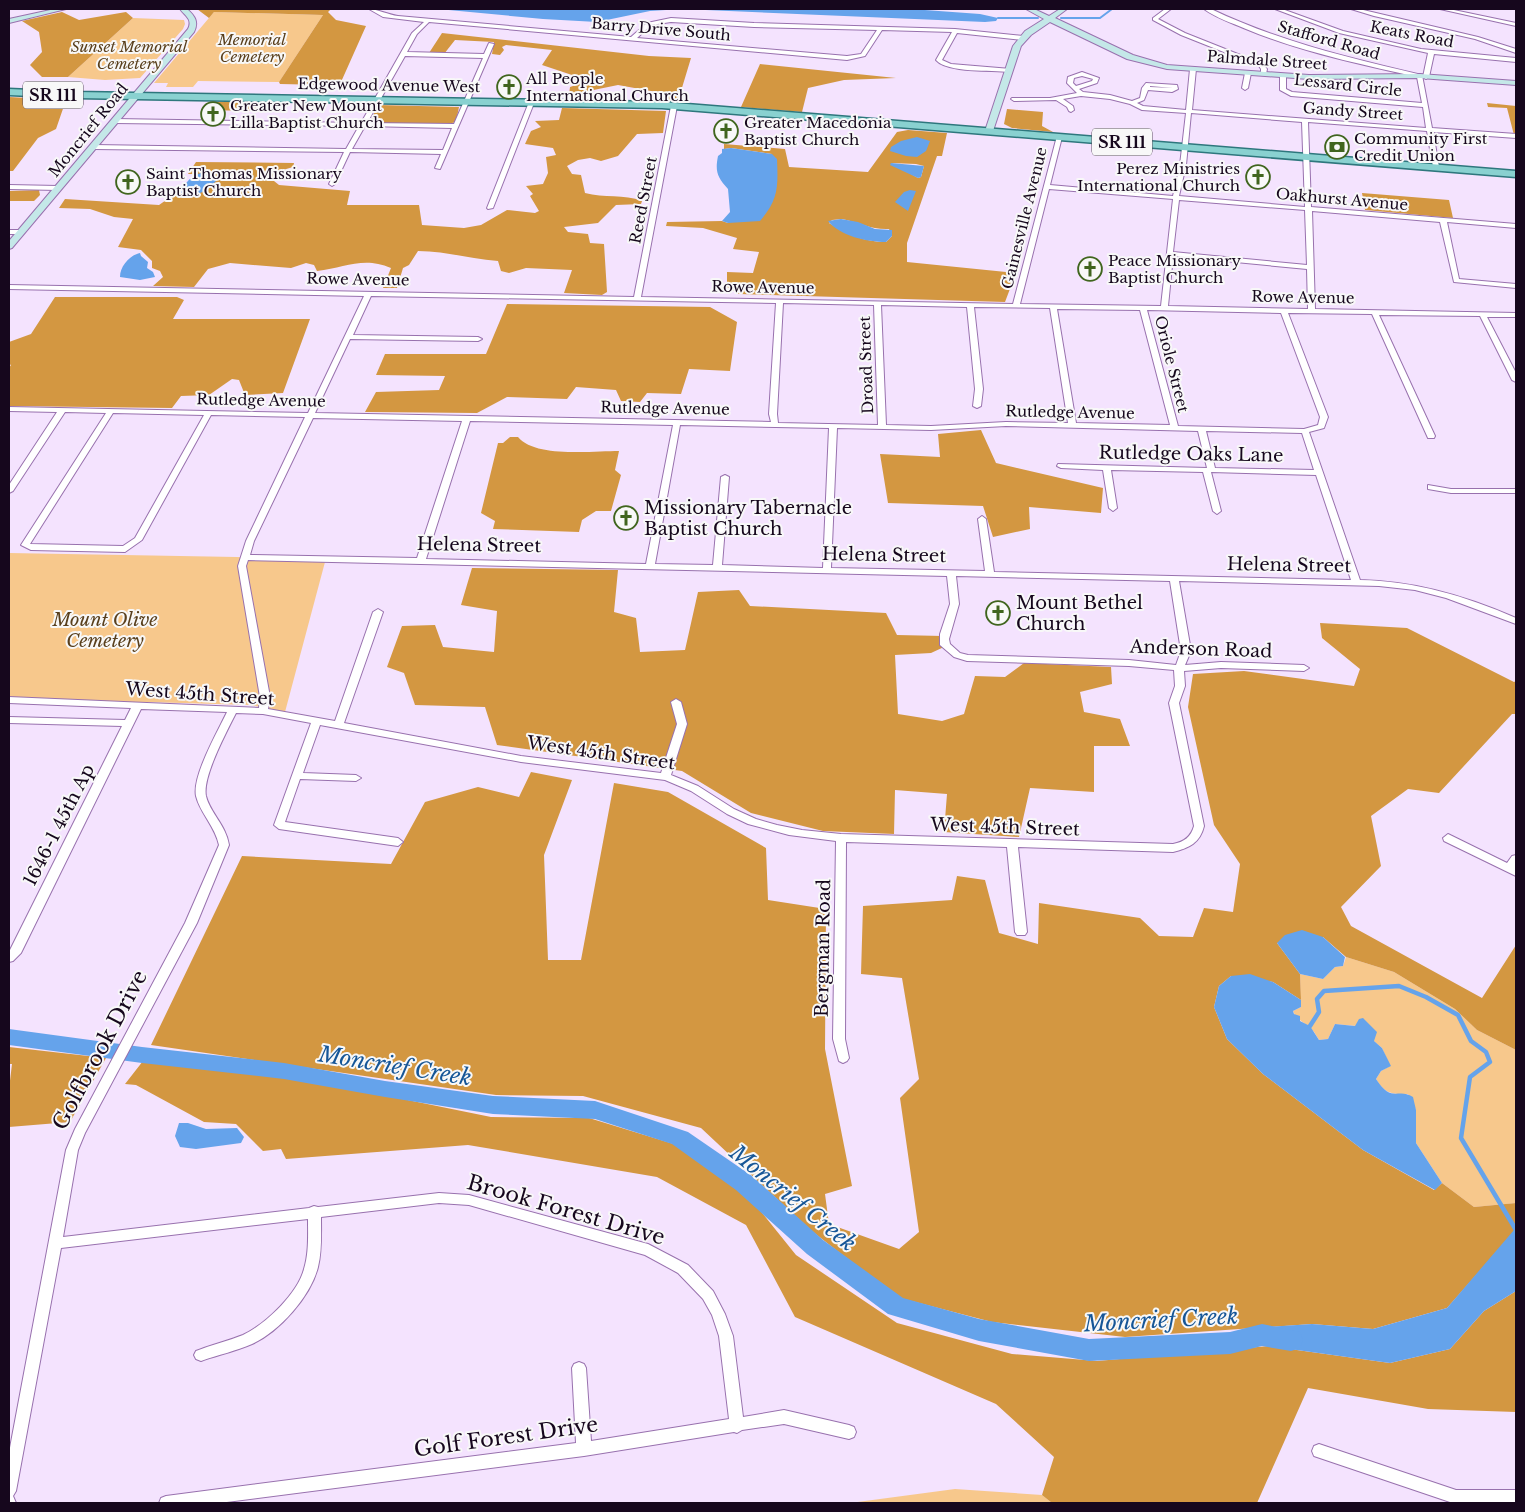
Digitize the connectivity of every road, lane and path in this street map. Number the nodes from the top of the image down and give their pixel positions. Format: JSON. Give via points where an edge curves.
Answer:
{"nodes":[{"id":1,"x":63,"y":9,"type":"edge"},
{"id":2,"x":183,"y":9,"type":"edge"},
{"id":3,"x":1168,"y":9,"type":"edge"},
{"id":4,"x":1207,"y":9,"type":"edge"},
{"id":5,"x":1278,"y":9,"type":"edge"},
{"id":6,"x":1354,"y":9,"type":"edge"},
{"id":7,"x":1443,"y":9,"type":"edge"},
{"id":8,"x":373,"y":10,"type":"edge"},
{"id":9,"x":1032,"y":10,"type":"edge"},
{"id":10,"x":1062,"y":10,"type":"edge"},
{"id":11,"x":1050,"y":19,"type":"junction"},
{"id":12,"x":429,"y":20,"type":"junction"},
{"id":13,"x":9,"y":22,"type":"edge"},
{"id":14,"x":1039,"y":25,"type":"junction"},
{"id":15,"x":1063,"y":25,"type":"junction"},
{"id":16,"x":1516,"y":25,"type":"edge"},
{"id":17,"x":880,"y":29,"type":"junction"},
{"id":18,"x":955,"y":31,"type":"junction"},
{"id":19,"x":1023,"y":38,"type":"junction"},
{"id":20,"x":632,"y":39,"type":"junction"},
{"id":21,"x":492,"y":44,"type":"dead end"},
{"id":22,"x":1516,"y":51,"type":"edge"},
{"id":23,"x":1431,"y":53,"type":"junction"},
{"id":24,"x":402,"y":54,"type":"junction"},
{"id":25,"x":487,"y":56,"type":"junction"},
{"id":26,"x":1516,"y":60,"type":"edge"},
{"id":27,"x":1193,"y":69,"type":"junction"},
{"id":28,"x":1009,"y":70,"type":"junction"},
{"id":29,"x":1248,"y":73,"type":"junction"},
{"id":30,"x":1263,"y":74,"type":"junction"},
{"id":31,"x":1283,"y":76,"type":"junction"},
{"id":32,"x":1423,"y":76,"type":"junction"},
{"id":33,"x":1516,"y":83,"type":"edge"},
{"id":34,"x":1076,"y":88,"type":"dead end"},
{"id":35,"x":1145,"y":88,"type":"dead end"},
{"id":36,"x":1244,"y":88,"type":"dead end"},
{"id":37,"x":9,"y":92,"type":"edge"},
{"id":38,"x":1081,"y":94,"type":"junction"},
{"id":39,"x":134,"y":96,"type":"junction"},
{"id":40,"x":1014,"y":99,"type":"dead end"},
{"id":41,"x":1058,"y":99,"type":"junction"},
{"id":42,"x":376,"y":100,"type":"junction"},
{"id":43,"x":466,"y":102,"type":"junction"},
{"id":44,"x":531,"y":102,"type":"junction"},
{"id":45,"x":1132,"y":103,"type":"junction"},
{"id":46,"x":1425,"y":105,"type":"junction"},
{"id":47,"x":674,"y":106,"type":"junction"},
{"id":48,"x":1070,"y":110,"type":"dead end"},
{"id":49,"x":1187,"y":111,"type":"junction"},
{"id":50,"x":1305,"y":120,"type":"junction"},
{"id":51,"x":115,"y":121,"type":"junction"},
{"id":52,"x":363,"y":125,"type":"junction"},
{"id":53,"x":456,"y":126,"type":"junction"},
{"id":54,"x":1429,"y":130,"type":"junction"},
{"id":55,"x":989,"y":131,"type":"junction"},
{"id":56,"x":1516,"y":136,"type":"edge"},
{"id":57,"x":1059,"y":137,"type":"junction"},
{"id":58,"x":94,"y":147,"type":"junction"},
{"id":59,"x":1185,"y":147,"type":"junction"},
{"id":60,"x":348,"y":151,"type":"junction"},
{"id":61,"x":444,"y":152,"type":"junction"},
{"id":62,"x":1307,"y":157,"type":"junction"},
{"id":63,"x":1436,"y":167,"type":"junction"},
{"id":64,"x":438,"y":168,"type":"dead end"},
{"id":65,"x":1516,"y":174,"type":"edge"},
{"id":66,"x":332,"y":184,"type":"dead end"},
{"id":67,"x":9,"y":187,"type":"edge"},
{"id":68,"x":1046,"y":187,"type":"junction"},
{"id":69,"x":58,"y":188,"type":"junction"},
{"id":70,"x":1176,"y":198,"type":"junction"},
{"id":71,"x":490,"y":208,"type":"dead end"},
{"id":72,"x":1308,"y":209,"type":"junction"},
{"id":73,"x":1443,"y":220,"type":"junction"},
{"id":74,"x":1516,"y":226,"type":"edge"},
{"id":75,"x":9,"y":232,"type":"edge"},
{"id":76,"x":20,"y":232,"type":"junction"},
{"id":77,"x":9,"y":246,"type":"edge"},
{"id":78,"x":1170,"y":254,"type":"junction"},
{"id":79,"x":1311,"y":267,"type":"junction"},
{"id":80,"x":1516,"y":286,"type":"edge"},
{"id":81,"x":9,"y":287,"type":"edge"},
{"id":82,"x":369,"y":293,"type":"junction"},
{"id":83,"x":637,"y":298,"type":"junction"},
{"id":84,"x":780,"y":301,"type":"junction"},
{"id":85,"x":877,"y":303,"type":"junction"},
{"id":86,"x":970,"y":305,"type":"junction"},
{"id":87,"x":1016,"y":306,"type":"junction"},
{"id":88,"x":1053,"y":306,"type":"junction"},
{"id":89,"x":1143,"y":308,"type":"junction"},
{"id":90,"x":1164,"y":308,"type":"junction"},
{"id":91,"x":1284,"y":311,"type":"junction"},
{"id":92,"x":1312,"y":311,"type":"junction"},
{"id":93,"x":1375,"y":312,"type":"junction"},
{"id":94,"x":1483,"y":315,"type":"junction"},
{"id":95,"x":1516,"y":315,"type":"edge"},
{"id":96,"x":350,"y":337,"type":"junction"},
{"id":97,"x":478,"y":339,"type":"dead end"},
{"id":98,"x":1516,"y":380,"type":"edge"},
{"id":99,"x":977,"y":406,"type":"dead end"},
{"id":100,"x":9,"y":409,"type":"edge"},
{"id":101,"x":64,"y":409,"type":"junction"},
{"id":102,"x":111,"y":411,"type":"junction"},
{"id":103,"x":209,"y":413,"type":"junction"},
{"id":104,"x":310,"y":415,"type":"junction"},
{"id":105,"x":467,"y":418,"type":"junction"},
{"id":106,"x":677,"y":422,"type":"junction"},
{"id":107,"x":775,"y":424,"type":"junction"},
{"id":108,"x":833,"y":425,"type":"junction"},
{"id":109,"x":1072,"y":425,"type":"junction"},
{"id":110,"x":882,"y":426,"type":"junction"},
{"id":111,"x":1174,"y":427,"type":"junction"},
{"id":112,"x":1201,"y":428,"type":"junction"},
{"id":113,"x":1305,"y":431,"type":"junction"},
{"id":114,"x":1431,"y":436,"type":"dead end"},
{"id":115,"x":1062,"y":466,"type":"dead end"},
{"id":116,"x":1106,"y":469,"type":"junction"},
{"id":117,"x":1209,"y":470,"type":"junction"},
{"id":118,"x":1320,"y":473,"type":"junction"},
{"id":119,"x":725,"y":477,"type":"dead end"},
{"id":120,"x":1431,"y":487,"type":"dead end"},
{"id":121,"x":9,"y":491,"type":"edge"},
{"id":122,"x":1516,"y":491,"type":"edge"},
{"id":123,"x":1113,"y":508,"type":"dead end"},
{"id":124,"x":1217,"y":511,"type":"dead end"},
{"id":125,"x":982,"y":519,"type":"dead end"},
{"id":126,"x":244,"y":557,"type":"junction"},
{"id":127,"x":421,"y":560,"type":"junction"},
{"id":128,"x":650,"y":566,"type":"junction"},
{"id":129,"x":717,"y":567,"type":"junction"},
{"id":130,"x":827,"y":569,"type":"junction"},
{"id":131,"x":951,"y":572,"type":"junction"},
{"id":132,"x":990,"y":574,"type":"junction"},
{"id":133,"x":1174,"y":578,"type":"junction"},
{"id":134,"x":1357,"y":582,"type":"junction"},
{"id":135,"x":378,"y":612,"type":"dead end"},
{"id":136,"x":1516,"y":621,"type":"edge"},
{"id":137,"x":1179,"y":668,"type":"junction"},
{"id":138,"x":1304,"y":668,"type":"dead end"},
{"id":139,"x":9,"y":700,"type":"edge"},
{"id":140,"x":676,"y":702,"type":"dead end"},
{"id":141,"x":137,"y":706,"type":"junction"},
{"id":142,"x":233,"y":709,"type":"junction"},
{"id":143,"x":263,"y":710,"type":"junction"},
{"id":144,"x":9,"y":720,"type":"edge"},
{"id":145,"x":316,"y":722,"type":"junction"},
{"id":146,"x":129,"y":723,"type":"junction"},
{"id":147,"x":338,"y":726,"type":"junction"},
{"id":148,"x":298,"y":776,"type":"junction"},
{"id":149,"x":666,"y":776,"type":"junction"},
{"id":150,"x":356,"y":778,"type":"dead end"},
{"id":151,"x":841,"y":838,"type":"junction"},
{"id":152,"x":1448,"y":838,"type":"dead end"},
{"id":153,"x":398,"y":842,"type":"dead end"},
{"id":154,"x":1012,"y":844,"type":"junction"},
{"id":155,"x":1516,"y":859,"type":"edge"},
{"id":156,"x":1512,"y":870,"type":"edge"},
{"id":157,"x":1021,"y":932,"type":"dead end"},
{"id":158,"x":9,"y":958,"type":"edge"},
{"id":159,"x":843,"y":1058,"type":"dead end"},
{"id":160,"x":314,"y":1211,"type":"junction"},
{"id":161,"x":56,"y":1242,"type":"junction"},
{"id":162,"x":201,"y":1355,"type":"dead end"},
{"id":163,"x":579,"y":1368,"type":"dead end"},
{"id":164,"x":737,"y":1426,"type":"junction"},
{"id":165,"x":849,"y":1432,"type":"dead end"},
{"id":166,"x":584,"y":1449,"type":"junction"},
{"id":167,"x":1319,"y":1451,"type":"dead end"},
{"id":168,"x":9,"y":1491,"type":"edge"},
{"id":169,"x":1456,"y":1497,"type":"junction"},
{"id":170,"x":1516,"y":1497,"type":"edge"},
{"id":171,"x":166,"y":1503,"type":"edge"},
{"id":172,"x":1473,"y":1503,"type":"edge"}],
"edges":[{"from":1,"to":13,"type":"street"},
{"from":2,"to":39,"type":"street","name":"Moncrief Road","via":[[191,16],[193,26]]},
{"from":3,"to":30,"type":"street","via":[[1155,20],[1256,62],[1263,67]]},
{"from":4,"to":32,"type":"street","name":"Stafford Road","via":[[1248,29],[1296,46]]},
{"from":5,"to":23,"type":"street","name":"Keats Road","via":[[1341,32]]},
{"from":6,"to":22,"type":"street"},
{"from":7,"to":16,"type":"street"},
{"from":8,"to":12,"type":"street","name":"Barry Drive South","via":[[389,16]]},
{"from":9,"to":10,"type":"street"},
{"from":9,"to":11,"type":"street","name":"Palmdale Street"},
{"from":10,"to":11,"type":"street"},
{"from":11,"to":14,"type":"street"},
{"from":11,"to":15,"type":"street","name":"Palmdale Street"},
{"from":12,"to":20,"type":"street","name":"Barry Drive South"},
{"from":12,"to":24,"type":"street","via":[[415,33]]},
{"from":14,"to":15,"type":"street"},
{"from":14,"to":19,"type":"street"},
{"from":15,"to":27,"type":"street","name":"Palmdale Street","via":[[1136,59]]},
{"from":17,"to":18,"type":"street"},
{"from":17,"to":20,"type":"street","via":[[671,20],[649,24]]},
{"from":17,"to":20,"type":"street","name":"Barry Drive South","via":[[863,55],[857,58]]},
{"from":18,"to":19,"type":"street"},
{"from":18,"to":28,"type":"street","via":[[939,60],[942,64]]},
{"from":19,"to":28,"type":"street"},
{"from":21,"to":25,"type":"street"},
{"from":23,"to":26,"type":"street","name":"Keats Road"},
{"from":23,"to":32,"type":"street"},
{"from":24,"to":25,"type":"street"},
{"from":24,"to":42,"type":"street"},
{"from":25,"to":43,"type":"street"},
{"from":27,"to":29,"type":"street","name":"Palmdale Street"},
{"from":27,"to":49,"type":"street","name":"Oriole Street"},
{"from":28,"to":55,"type":"street"},
{"from":29,"to":30,"type":"street","name":"Palmdale Street"},
{"from":29,"to":36,"type":"street"},
{"from":30,"to":31,"type":"street","name":"Palmdale Street"},
{"from":31,"to":32,"type":"street","name":"Palmdale Street"},
{"from":31,"to":46,"type":"street","name":"Lessard Circle","via":[[1283,90],[1291,94]]},
{"from":32,"to":33,"type":"street","name":"Palmdale Street"},
{"from":32,"to":46,"type":"street"},
{"from":34,"to":38,"type":"street"},
{"from":35,"to":45,"type":"street","via":[[1144,97]]},
{"from":37,"to":39,"type":"main road","name":"Edgewood Avenue West","number":"SR 111"},
{"from":38,"to":41,"type":"street","name":"Gandy Street"},
{"from":38,"to":45,"type":"street","name":"Gandy Street"},
{"from":39,"to":42,"type":"main road","name":"Edgewood Avenue West","number":"SR 111"},
{"from":39,"to":51,"type":"street","name":"Moncrief Road"},
{"from":40,"to":41,"type":"street","name":"Gandy Street"},
{"from":41,"to":48,"type":"street","via":[[1070,106]]},
{"from":42,"to":43,"type":"main road","name":"Edgewood Avenue West","number":"SR 111"},
{"from":42,"to":52,"type":"street"},
{"from":43,"to":44,"type":"main road","name":"Edgewood Avenue West","number":"SR 111"},
{"from":43,"to":53,"type":"street"},
{"from":44,"to":47,"type":"main road","name":"Edgewood Avenue West","number":"SR 111"},
{"from":44,"to":71,"type":"street"},
{"from":45,"to":49,"type":"street","name":"Gandy Street","via":[[1142,108]]},
{"from":46,"to":54,"type":"street"},
{"from":47,"to":55,"type":"main road","name":"Edgewood Avenue West","number":"SR 111"},
{"from":47,"to":83,"type":"street","name":"Reed Street"},
{"from":49,"to":50,"type":"street","name":"Gandy Street"},
{"from":49,"to":59,"type":"street","name":"Oriole Street"},
{"from":50,"to":54,"type":"street","name":"Gandy Street"},
{"from":50,"to":62,"type":"street"},
{"from":51,"to":52,"type":"street"},
{"from":51,"to":58,"type":"street","name":"Moncrief Road"},
{"from":52,"to":53,"type":"street"},
{"from":52,"to":60,"type":"street"},
{"from":53,"to":61,"type":"street"},
{"from":54,"to":56,"type":"street","name":"Gandy Street"},
{"from":54,"to":63,"type":"street"},
{"from":55,"to":57,"type":"main road","name":"Edgewood Avenue West","number":"SR 111"},
{"from":57,"to":59,"type":"main road","name":"Edgewood Avenue West","number":"SR 111"},
{"from":57,"to":68,"type":"street","name":"Gainesville Avenue"},
{"from":58,"to":60,"type":"street"},
{"from":58,"to":69,"type":"street","name":"Moncrief Road"},
{"from":59,"to":62,"type":"main road","name":"Edgewood Avenue West","number":"SR 111"},
{"from":59,"to":70,"type":"street","name":"Oriole Street"},
{"from":60,"to":61,"type":"street"},
{"from":60,"to":66,"type":"street"},
{"from":61,"to":64,"type":"street"},
{"from":62,"to":63,"type":"main road","name":"Edgewood Avenue West","number":"SR 111"},
{"from":62,"to":72,"type":"street"},
{"from":63,"to":65,"type":"main road","name":"Edgewood Avenue West","number":"SR 111"},
{"from":67,"to":69,"type":"street"},
{"from":68,"to":70,"type":"street","name":"Oakhurst Avenue"},
{"from":68,"to":87,"type":"street","name":"Gainesville Avenue"},
{"from":69,"to":76,"type":"street","name":"Moncrief Road"},
{"from":70,"to":72,"type":"street","name":"Oakhurst Avenue"},
{"from":70,"to":78,"type":"street","name":"Oriole Street"},
{"from":72,"to":73,"type":"street","name":"Oakhurst Avenue"},
{"from":72,"to":79,"type":"street"},
{"from":73,"to":74,"type":"street","name":"Oakhurst Avenue"},
{"from":73,"to":80,"type":"street","via":[[1456,281]]},
{"from":75,"to":76,"type":"street"},
{"from":76,"to":77,"type":"street","name":"Moncrief Road"},
{"from":78,"to":79,"type":"street"},
{"from":78,"to":90,"type":"street","name":"Oriole Street"},
{"from":79,"to":92,"type":"street"},
{"from":81,"to":82,"type":"street","name":"Rowe Avenue"},
{"from":82,"to":83,"type":"street","name":"Rowe Avenue"},
{"from":82,"to":96,"type":"street"},
{"from":83,"to":84,"type":"street","name":"Rowe Avenue"},
{"from":84,"to":85,"type":"street","name":"Rowe Avenue"},
{"from":84,"to":107,"type":"street"},
{"from":85,"to":86,"type":"street","name":"Rowe Avenue"},
{"from":85,"to":110,"type":"street","name":"Droad Street"},
{"from":86,"to":87,"type":"street","name":"Rowe Avenue"},
{"from":86,"to":99,"type":"street","via":[[979,388]]},
{"from":87,"to":88,"type":"street","name":"Rowe Avenue"},
{"from":88,"to":89,"type":"street","name":"Rowe Avenue"},
{"from":88,"to":109,"type":"street"},
{"from":89,"to":90,"type":"street","name":"Rowe Avenue"},
{"from":89,"to":111,"type":"street","name":"Oriole Street"},
{"from":90,"to":91,"type":"street","name":"Rowe Avenue"},
{"from":91,"to":92,"type":"street","name":"Rowe Avenue"},
{"from":91,"to":113,"type":"street","name":"Rutledge Avenue","via":[[1324,417],[1321,426]]},
{"from":92,"to":93,"type":"street","name":"Rowe Avenue"},
{"from":93,"to":94,"type":"street","name":"Rowe Avenue"},
{"from":93,"to":114,"type":"street"},
{"from":94,"to":95,"type":"street","name":"Rowe Avenue"},
{"from":94,"to":98,"type":"street"},
{"from":96,"to":97,"type":"street"},
{"from":96,"to":104,"type":"street"},
{"from":100,"to":101,"type":"street","name":"Rutledge Avenue"},
{"from":101,"to":102,"type":"street","name":"Rutledge Avenue"},
{"from":101,"to":121,"type":"street"},
{"from":102,"to":103,"type":"street","name":"Rutledge Avenue"},
{"from":102,"to":103,"type":"street","via":[[25,545],[125,549],[138,540]]},
{"from":103,"to":104,"type":"street","name":"Rutledge Avenue"},
{"from":104,"to":105,"type":"street","name":"Rutledge Avenue"},
{"from":104,"to":126,"type":"street"},
{"from":105,"to":106,"type":"street","name":"Rutledge Avenue"},
{"from":105,"to":127,"type":"street"},
{"from":106,"to":107,"type":"street","name":"Rutledge Avenue"},
{"from":106,"to":128,"type":"street"},
{"from":107,"to":108,"type":"street","name":"Rutledge Avenue"},
{"from":108,"to":110,"type":"street","name":"Rutledge Avenue"},
{"from":108,"to":130,"type":"street"},
{"from":109,"to":110,"type":"street","name":"Rutledge Avenue"},
{"from":109,"to":111,"type":"street","name":"Rutledge Avenue"},
{"from":111,"to":112,"type":"street","name":"Rutledge Avenue"},
{"from":112,"to":113,"type":"street","name":"Rutledge Avenue"},
{"from":112,"to":117,"type":"street","name":"Oriole Street"},
{"from":113,"to":118,"type":"street"},
{"from":115,"to":116,"type":"street","name":"Rutledge Oaks Lane"},
{"from":116,"to":117,"type":"street","name":"Rutledge Oaks Lane"},
{"from":116,"to":123,"type":"street"},
{"from":117,"to":118,"type":"street","name":"Rutledge Oaks Lane"},
{"from":117,"to":124,"type":"street","name":"Oriole Street"},
{"from":118,"to":134,"type":"street"},
{"from":119,"to":129,"type":"street"},
{"from":120,"to":122,"type":"street","via":[[1451,491]]},
{"from":125,"to":132,"type":"street"},
{"from":126,"to":127,"type":"street","name":"Helena Street"},
{"from":126,"to":143,"type":"street","via":[[242,566],[265,697]]},
{"from":127,"to":128,"type":"street","name":"Helena Street"},
{"from":128,"to":129,"type":"street","name":"Helena Street"},
{"from":129,"to":130,"type":"street","name":"Helena Street"},
{"from":130,"to":131,"type":"street","name":"Helena Street"},
{"from":131,"to":132,"type":"street","name":"Helena Street"},
{"from":131,"to":137,"type":"street","name":"Anderson Road","via":[[954,608],[944,638],[949,650],[967,658],[1129,663]]},
{"from":132,"to":133,"type":"street","name":"Helena Street"},
{"from":133,"to":134,"type":"street","name":"Helena Street"},
{"from":133,"to":137,"type":"street","via":[[1186,651]]},
{"from":134,"to":136,"type":"street","name":"Helena Street","via":[[1436,591]]},
{"from":135,"to":147,"type":"street"},
{"from":137,"to":138,"type":"street","name":"Anderson Road","via":[[1221,665]]},
{"from":137,"to":154,"type":"street","name":"West 45th Street","via":[[1180,686],[1174,703],[1199,826],[1192,842],[1173,848]]},
{"from":139,"to":141,"type":"street","name":"West 45th Street"},
{"from":140,"to":149,"type":"street","via":[[682,724]]},
{"from":141,"to":142,"type":"street","name":"West 45th Street"},
{"from":141,"to":146,"type":"street","name":"1646-1 45th Ap"},
{"from":142,"to":143,"type":"street","name":"West 45th Street"},
{"from":142,"to":161,"type":"street","name":"Golfbrook Drive","via":[[214,749],[201,788],[201,796],[223,836],[224,845],[190,924],[79,1133],[72,1150]]},
{"from":143,"to":145,"type":"street","name":"West 45th Street"},
{"from":144,"to":146,"type":"street"},
{"from":145,"to":147,"type":"street","name":"West 45th Street"},
{"from":145,"to":148,"type":"street"},
{"from":146,"to":158,"type":"street","name":"1646-1 45th Ap","via":[[15,953]]},
{"from":147,"to":149,"type":"street","name":"West 45th Street","via":[[521,759]]},
{"from":148,"to":150,"type":"street"},
{"from":148,"to":153,"type":"street","via":[[279,825]]},
{"from":149,"to":151,"type":"street","name":"West 45th Street","via":[[681,781],[749,821],[787,831]]},
{"from":151,"to":154,"type":"street","name":"West 45th Street"},
{"from":151,"to":159,"type":"street","name":"Bergman Road","via":[[839,1039]]},
{"from":152,"to":156,"type":"street"},
{"from":154,"to":157,"type":"street"},
{"from":155,"to":156,"type":"street"},
{"from":160,"to":161,"type":"street","name":"Brook Forest Drive"},
{"from":160,"to":162,"type":"street","via":[[310,1269],[305,1283],[287,1308],[250,1338]]},
{"from":160,"to":164,"type":"street","name":"Brook Forest Drive","via":[[439,1198],[469,1200],[648,1250],[666,1258],[695,1279],[718,1314],[726,1336]]},
{"from":161,"to":168,"type":"street","name":"Golfbrook Drive"},
{"from":163,"to":166,"type":"street"},
{"from":164,"to":165,"type":"street","name":"Golf Forest Drive","via":[[784,1418]]},
{"from":164,"to":166,"type":"street","name":"Golf Forest Drive"},
{"from":166,"to":171,"type":"street","name":"Golf Forest Drive"},
{"from":167,"to":169,"type":"street"},
{"from":169,"to":170,"type":"street"},
{"from":169,"to":172,"type":"street"}]}
